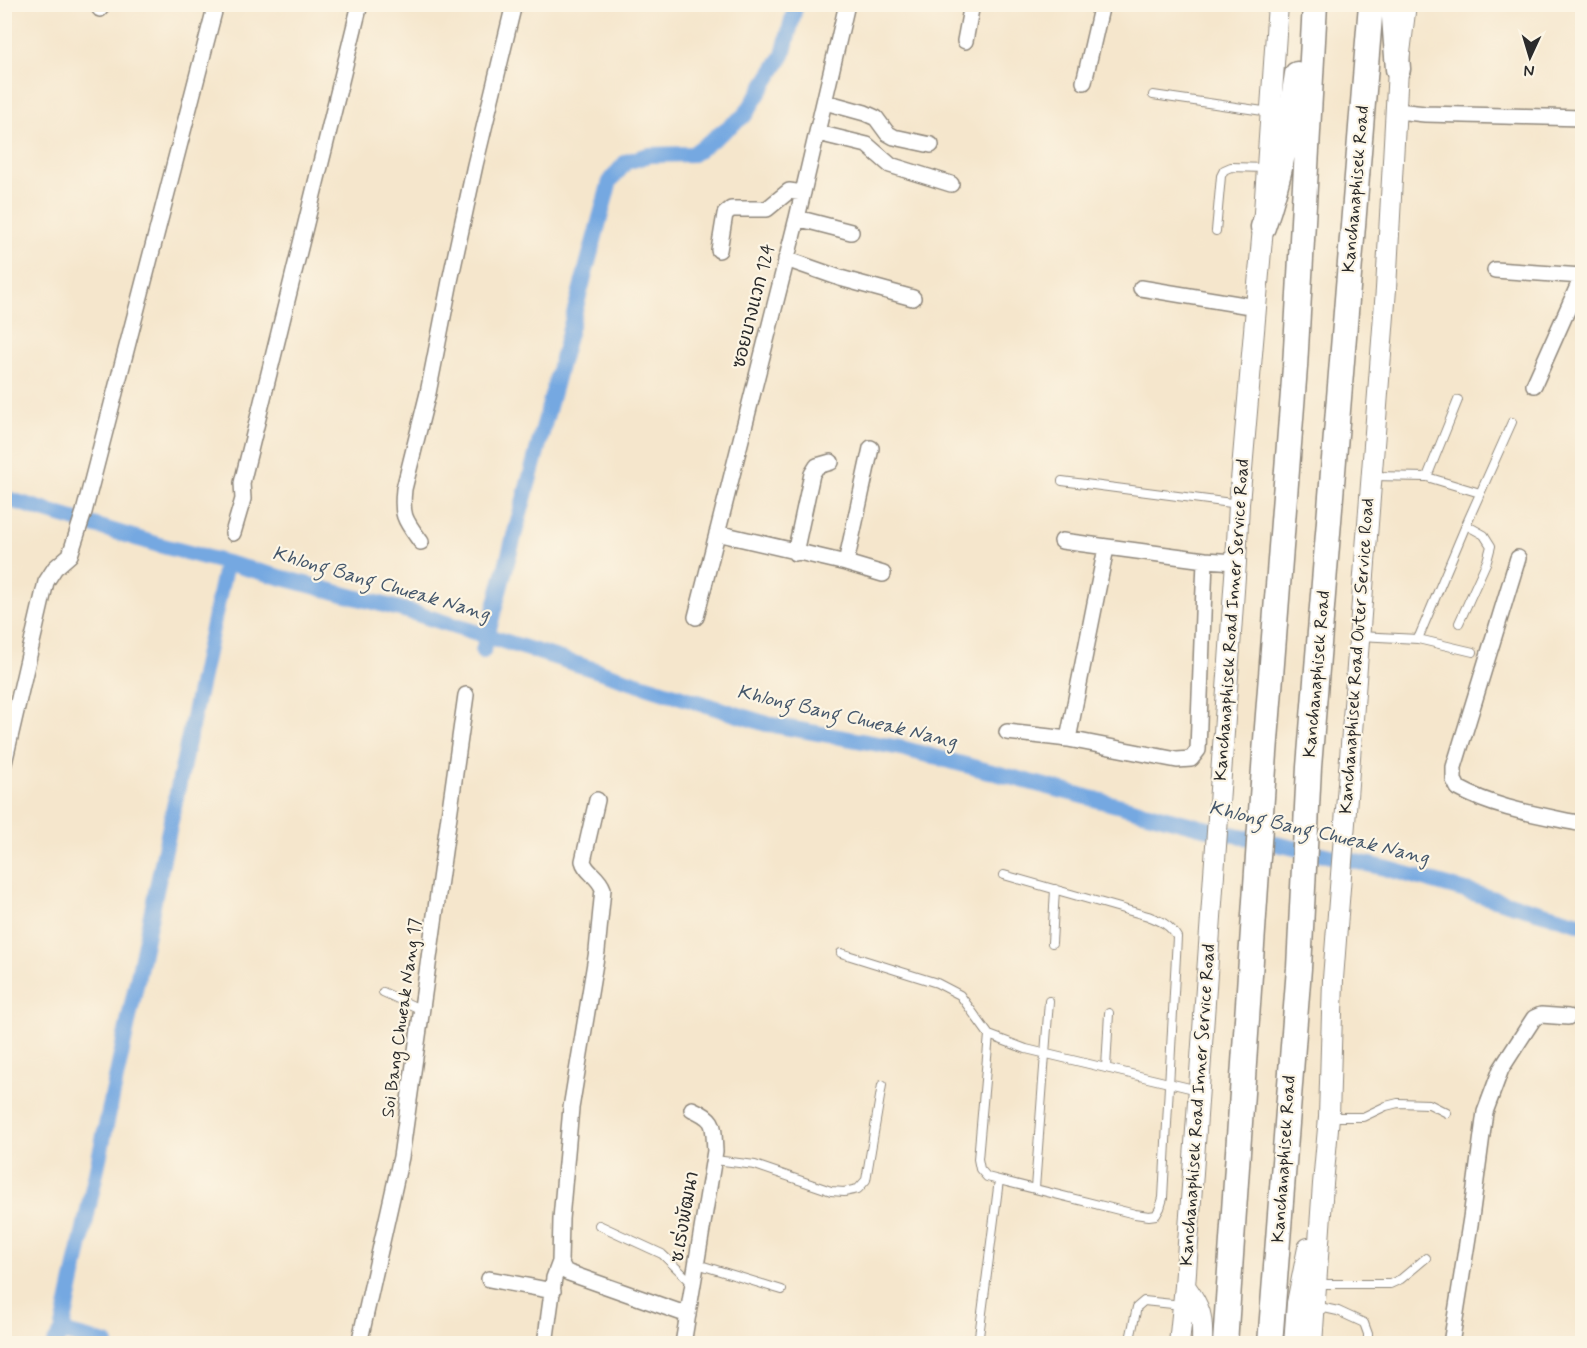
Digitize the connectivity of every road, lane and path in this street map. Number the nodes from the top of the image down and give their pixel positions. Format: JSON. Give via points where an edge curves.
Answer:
{"nodes":[{"id":1,"x":216,"y":4,"type":"edge"},
{"id":2,"x":360,"y":4,"type":"edge"},
{"id":3,"x":514,"y":4,"type":"edge"},
{"id":4,"x":847,"y":4,"type":"edge"},
{"id":5,"x":972,"y":4,"type":"edge"},
{"id":6,"x":1102,"y":4,"type":"edge"},
{"id":7,"x":1278,"y":4,"type":"edge"},
{"id":8,"x":1310,"y":4,"type":"edge"},
{"id":9,"x":1315,"y":4,"type":"edge"},
{"id":10,"x":1371,"y":4,"type":"edge"},
{"id":11,"x":1393,"y":4,"type":"edge"},
{"id":12,"x":1406,"y":4,"type":"edge"},
{"id":13,"x":965,"y":41,"type":"dead end"},
{"id":14,"x":1398,"y":69,"type":"junction"},
{"id":15,"x":1084,"y":82,"type":"dead end"},
{"id":16,"x":1154,"y":95,"type":"dead end"},
{"id":17,"x":825,"y":102,"type":"junction"},
{"id":18,"x":1397,"y":111,"type":"junction"},
{"id":19,"x":1270,"y":112,"type":"junction"},
{"id":20,"x":1582,"y":118,"type":"edge"},
{"id":21,"x":818,"y":133,"type":"junction"},
{"id":22,"x":931,"y":145,"type":"dead end"},
{"id":23,"x":1266,"y":168,"type":"junction"},
{"id":24,"x":951,"y":184,"type":"dead end"},
{"id":25,"x":803,"y":193,"type":"junction"},
{"id":26,"x":797,"y":218,"type":"junction"},
{"id":27,"x":1263,"y":226,"type":"junction"},
{"id":28,"x":1216,"y":231,"type":"dead end"},
{"id":29,"x":851,"y":232,"type":"dead end"},
{"id":30,"x":719,"y":250,"type":"dead end"},
{"id":31,"x":786,"y":259,"type":"junction"},
{"id":32,"x":1495,"y":270,"type":"dead end"},
{"id":33,"x":1582,"y":277,"type":"edge"},
{"id":34,"x":1141,"y":288,"type":"dead end"},
{"id":35,"x":914,"y":298,"type":"dead end"},
{"id":36,"x":1256,"y":307,"type":"junction"},
{"id":37,"x":1534,"y":385,"type":"dead end"},
{"id":38,"x":1458,"y":400,"type":"dead end"},
{"id":39,"x":1512,"y":422,"type":"dead end"},
{"id":40,"x":871,"y":448,"type":"dead end"},
{"id":41,"x":831,"y":462,"type":"dead end"},
{"id":42,"x":1371,"y":476,"type":"junction"},
{"id":43,"x":1427,"y":477,"type":"junction"},
{"id":44,"x":1062,"y":481,"type":"dead end"},
{"id":45,"x":1480,"y":493,"type":"junction"},
{"id":46,"x":1239,"y":504,"type":"junction"},
{"id":47,"x":1466,"y":525,"type":"junction"},
{"id":48,"x":233,"y":533,"type":"dead end"},
{"id":49,"x":717,"y":533,"type":"junction"},
{"id":50,"x":1062,"y":541,"type":"dead end"},
{"id":51,"x":421,"y":542,"type":"dead end"},
{"id":52,"x":1106,"y":548,"type":"junction"},
{"id":53,"x":795,"y":553,"type":"junction"},
{"id":54,"x":1518,"y":558,"type":"dead end"},
{"id":55,"x":1205,"y":560,"type":"junction"},
{"id":56,"x":1236,"y":562,"type":"junction"},
{"id":57,"x":846,"y":563,"type":"junction"},
{"id":58,"x":883,"y":574,"type":"dead end"},
{"id":59,"x":696,"y":617,"type":"dead end"},
{"id":60,"x":1459,"y":623,"type":"dead end"},
{"id":61,"x":1359,"y":636,"type":"junction"},
{"id":62,"x":1418,"y":639,"type":"junction"},
{"id":63,"x":1473,"y":652,"type":"dead end"},
{"id":64,"x":466,"y":695,"type":"dead end"},
{"id":65,"x":1007,"y":732,"type":"dead end"},
{"id":66,"x":1068,"y":739,"type":"junction"},
{"id":67,"x":4,"y":763,"type":"edge"},
{"id":68,"x":597,"y":800,"type":"dead end"},
{"id":69,"x":1582,"y":824,"type":"edge"},
{"id":70,"x":1004,"y":875,"type":"dead end"},
{"id":71,"x":1055,"y":889,"type":"junction"},
{"id":72,"x":1052,"y":943,"type":"dead end"},
{"id":73,"x":842,"y":953,"type":"dead end"},
{"id":74,"x":383,"y":992,"type":"dead end"},
{"id":75,"x":1049,"y":1001,"type":"dead end"},
{"id":76,"x":423,"y":1010,"type":"junction"},
{"id":77,"x":1109,"y":1013,"type":"dead end"},
{"id":78,"x":1568,"y":1017,"type":"dead end"},
{"id":79,"x":989,"y":1035,"type":"junction"},
{"id":80,"x":1046,"y":1053,"type":"junction"},
{"id":81,"x":1106,"y":1068,"type":"junction"},
{"id":82,"x":1169,"y":1083,"type":"junction"},
{"id":83,"x":882,"y":1085,"type":"dead end"},
{"id":84,"x":1199,"y":1091,"type":"junction"},
{"id":85,"x":692,"y":1108,"type":"dead end"},
{"id":86,"x":1447,"y":1113,"type":"dead end"},
{"id":87,"x":1329,"y":1117,"type":"junction"},
{"id":88,"x":715,"y":1160,"type":"junction"},
{"id":89,"x":999,"y":1180,"type":"junction"},
{"id":90,"x":1323,"y":1184,"type":"junction"},
{"id":91,"x":1035,"y":1188,"type":"junction"},
{"id":92,"x":599,"y":1225,"type":"dead end"},
{"id":93,"x":1426,"y":1258,"type":"dead end"},
{"id":94,"x":560,"y":1263,"type":"junction"},
{"id":95,"x":697,"y":1264,"type":"junction"},
{"id":96,"x":489,"y":1279,"type":"dead end"},
{"id":97,"x":693,"y":1284,"type":"junction"},
{"id":98,"x":1316,"y":1284,"type":"junction"},
{"id":99,"x":782,"y":1290,"type":"dead end"},
{"id":100,"x":553,"y":1291,"type":"junction"},
{"id":101,"x":1184,"y":1295,"type":"junction"},
{"id":102,"x":1314,"y":1306,"type":"junction"},
{"id":103,"x":688,"y":1315,"type":"junction"},
{"id":104,"x":359,"y":1344,"type":"edge"},
{"id":105,"x":544,"y":1344,"type":"edge"},
{"id":106,"x":683,"y":1344,"type":"edge"},
{"id":107,"x":978,"y":1344,"type":"edge"},
{"id":108,"x":1129,"y":1344,"type":"edge"},
{"id":109,"x":1179,"y":1344,"type":"edge"},
{"id":110,"x":1202,"y":1344,"type":"edge"},
{"id":111,"x":1225,"y":1344,"type":"edge"},
{"id":112,"x":1270,"y":1344,"type":"edge"},
{"id":113,"x":1294,"y":1344,"type":"edge"},
{"id":114,"x":1312,"y":1344,"type":"edge"},
{"id":115,"x":1368,"y":1344,"type":"edge"},
{"id":116,"x":1451,"y":1344,"type":"edge"}],
"edges":[{"from":1,"to":67,"type":"street","via":[[78,530],[70,555],[46,582]]},
{"from":2,"to":48,"type":"street"},
{"from":3,"to":51,"type":"street","via":[[404,489],[405,520]]},
{"from":4,"to":17,"type":"street","name":"ซอยบางแวก 124"},
{"from":5,"to":13,"type":"street"},
{"from":6,"to":15,"type":"street"},
{"from":7,"to":19,"type":"main road","name":"Kanchanaphisek Road Inner Service Road"},
{"from":8,"to":27,"type":"highway","via":[[1286,148]]},
{"from":9,"to":111,"type":"highway","via":[[1295,367]]},
{"from":10,"to":112,"type":"highway","name":"Kanchanaphisek Road","via":[[1309,767],[1299,968]]},
{"from":11,"to":14,"type":"highway"},
{"from":12,"to":14,"type":"main road","name":"Kanchanaphisek Road Outer Service Road"},
{"from":14,"to":18,"type":"main road","name":"Kanchanaphisek Road Outer Service Road"},
{"from":16,"to":19,"type":"lane"},
{"from":17,"to":21,"type":"street","name":"ซอยบางแวก 124"},
{"from":17,"to":22,"type":"street","via":[[876,118],[894,137]]},
{"from":18,"to":20,"type":"street"},
{"from":18,"to":42,"type":"main road","name":"Kanchanaphisek Road Outer Service Road"},
{"from":19,"to":23,"type":"main road","name":"Kanchanaphisek Road Inner Service Road"},
{"from":21,"to":24,"type":"street","via":[[867,145],[890,165]]},
{"from":21,"to":25,"type":"street","name":"ซอยบางแวก 124"},
{"from":23,"to":27,"type":"main road","name":"Kanchanaphisek Road Inner Service Road"},
{"from":23,"to":28,"type":"lane","via":[[1224,170]]},
{"from":25,"to":26,"type":"street","name":"ซอยบางแวก 124"},
{"from":25,"to":30,"type":"street","via":[[789,191],[767,209],[731,209],[725,214]]},
{"from":26,"to":29,"type":"street"},
{"from":26,"to":31,"type":"street","name":"ซอยบางแวก 124"},
{"from":27,"to":36,"type":"main road","name":"Kanchanaphisek Road Inner Service Road"},
{"from":31,"to":35,"type":"street"},
{"from":31,"to":49,"type":"street","name":"ซอยบางแวก 124"},
{"from":32,"to":33,"type":"street"},
{"from":33,"to":37,"type":"street"},
{"from":34,"to":36,"type":"street"},
{"from":36,"to":46,"type":"main road","name":"Kanchanaphisek Road Inner Service Road"},
{"from":38,"to":43,"type":"lane"},
{"from":39,"to":45,"type":"lane"},
{"from":40,"to":57,"type":"street"},
{"from":41,"to":53,"type":"street","via":[[818,466],[812,474]]},
{"from":42,"to":43,"type":"lane"},
{"from":42,"to":61,"type":"main road","name":"Kanchanaphisek Road Outer Service Road"},
{"from":43,"to":45,"type":"lane"},
{"from":44,"to":46,"type":"lane"},
{"from":45,"to":47,"type":"lane"},
{"from":46,"to":56,"type":"main road","name":"Kanchanaphisek Road Inner Service Road"},
{"from":47,"to":60,"type":"lane","via":[[1484,535],[1491,546]]},
{"from":47,"to":62,"type":"lane"},
{"from":49,"to":53,"type":"street"},
{"from":49,"to":59,"type":"street","name":"ซอยบางแวก 124"},
{"from":50,"to":52,"type":"street"},
{"from":52,"to":55,"type":"street"},
{"from":52,"to":66,"type":"street"},
{"from":53,"to":57,"type":"street"},
{"from":54,"to":69,"type":"street","via":[[1454,767],[1454,780],[1458,788],[1487,801]]},
{"from":55,"to":56,"type":"street"},
{"from":55,"to":66,"type":"street","via":[[1198,750],[1191,759],[1177,760]]},
{"from":56,"to":84,"type":"main road","name":"Kanchanaphisek Road Inner Service Road"},
{"from":57,"to":58,"type":"street"},
{"from":61,"to":62,"type":"lane"},
{"from":61,"to":87,"type":"main road","name":"Kanchanaphisek Road Outer Service Road","via":[[1333,979]]},
{"from":62,"to":63,"type":"lane"},
{"from":64,"to":76,"type":"street","name":"Soi Bang Chueak Nang 17"},
{"from":65,"to":66,"type":"street"},
{"from":68,"to":94,"type":"street","via":[[583,861],[603,889],[597,951],[571,1108]]},
{"from":70,"to":71,"type":"lane"},
{"from":71,"to":72,"type":"lane"},
{"from":71,"to":82,"type":"lane","via":[[1148,916],[1172,928],[1177,937]]},
{"from":73,"to":79,"type":"lane","via":[[937,983],[960,995]]},
{"from":74,"to":76,"type":"lane"},
{"from":75,"to":80,"type":"lane"},
{"from":76,"to":104,"type":"street","name":"Soi Bang Chueak Nang 17","via":[[401,1157]]},
{"from":77,"to":81,"type":"lane"},
{"from":78,"to":116,"type":"street","via":[[1534,1018],[1502,1069],[1485,1112]]},
{"from":79,"to":80,"type":"lane"},
{"from":79,"to":89,"type":"lane","via":[[978,1159],[987,1177]]},
{"from":80,"to":81,"type":"lane"},
{"from":80,"to":91,"type":"lane"},
{"from":81,"to":82,"type":"lane"},
{"from":82,"to":84,"type":"lane"},
{"from":82,"to":91,"type":"lane","via":[[1163,1198],[1156,1215],[1135,1214]]},
{"from":83,"to":88,"type":"lane","via":[[866,1180],[858,1189],[831,1191],[755,1165]]},
{"from":84,"to":101,"type":"main road","name":"Kanchanaphisek Road Inner Service Road"},
{"from":85,"to":88,"type":"street","name":"ซ.เร่งพัฒนา","via":[[712,1121]]},
{"from":86,"to":87,"type":"lane","via":[[1429,1104],[1398,1102],[1363,1117]]},
{"from":87,"to":90,"type":"main road","name":"Kanchanaphisek Road Outer Service Road"},
{"from":88,"to":95,"type":"street","name":"ซ.เร่งพัฒนา"},
{"from":89,"to":91,"type":"lane"},
{"from":89,"to":107,"type":"lane"},
{"from":90,"to":98,"type":"main road","name":"Kanchanaphisek Road Outer Service Road"},
{"from":90,"to":113,"type":"main road","via":[[1297,1303]]},
{"from":92,"to":97,"type":"lane","via":[[662,1254]]},
{"from":93,"to":98,"type":"lane","via":[[1390,1284]]},
{"from":94,"to":100,"type":"street"},
{"from":94,"to":103,"type":"street","via":[[569,1274]]},
{"from":95,"to":97,"type":"street","name":"ซ.เร่งพัฒนา"},
{"from":95,"to":99,"type":"lane"},
{"from":96,"to":100,"type":"street"},
{"from":97,"to":103,"type":"street","name":"ซ.เร่งพัฒนา"},
{"from":98,"to":102,"type":"main road","name":"Kanchanaphisek Road Outer Service Road"},
{"from":100,"to":105,"type":"street"},
{"from":101,"to":108,"type":"lane","via":[[1144,1300],[1137,1307]]},
{"from":101,"to":109,"type":"main road","name":"Kanchanaphisek Road Inner Service Road"},
{"from":101,"to":110,"type":"main road","via":[[1199,1305]]},
{"from":102,"to":114,"type":"main road","name":"Kanchanaphisek Road Outer Service Road"},
{"from":102,"to":115,"type":"lane","via":[[1364,1323]]},
{"from":103,"to":106,"type":"street","name":"ซ.เร่งพัฒนา"}]}
